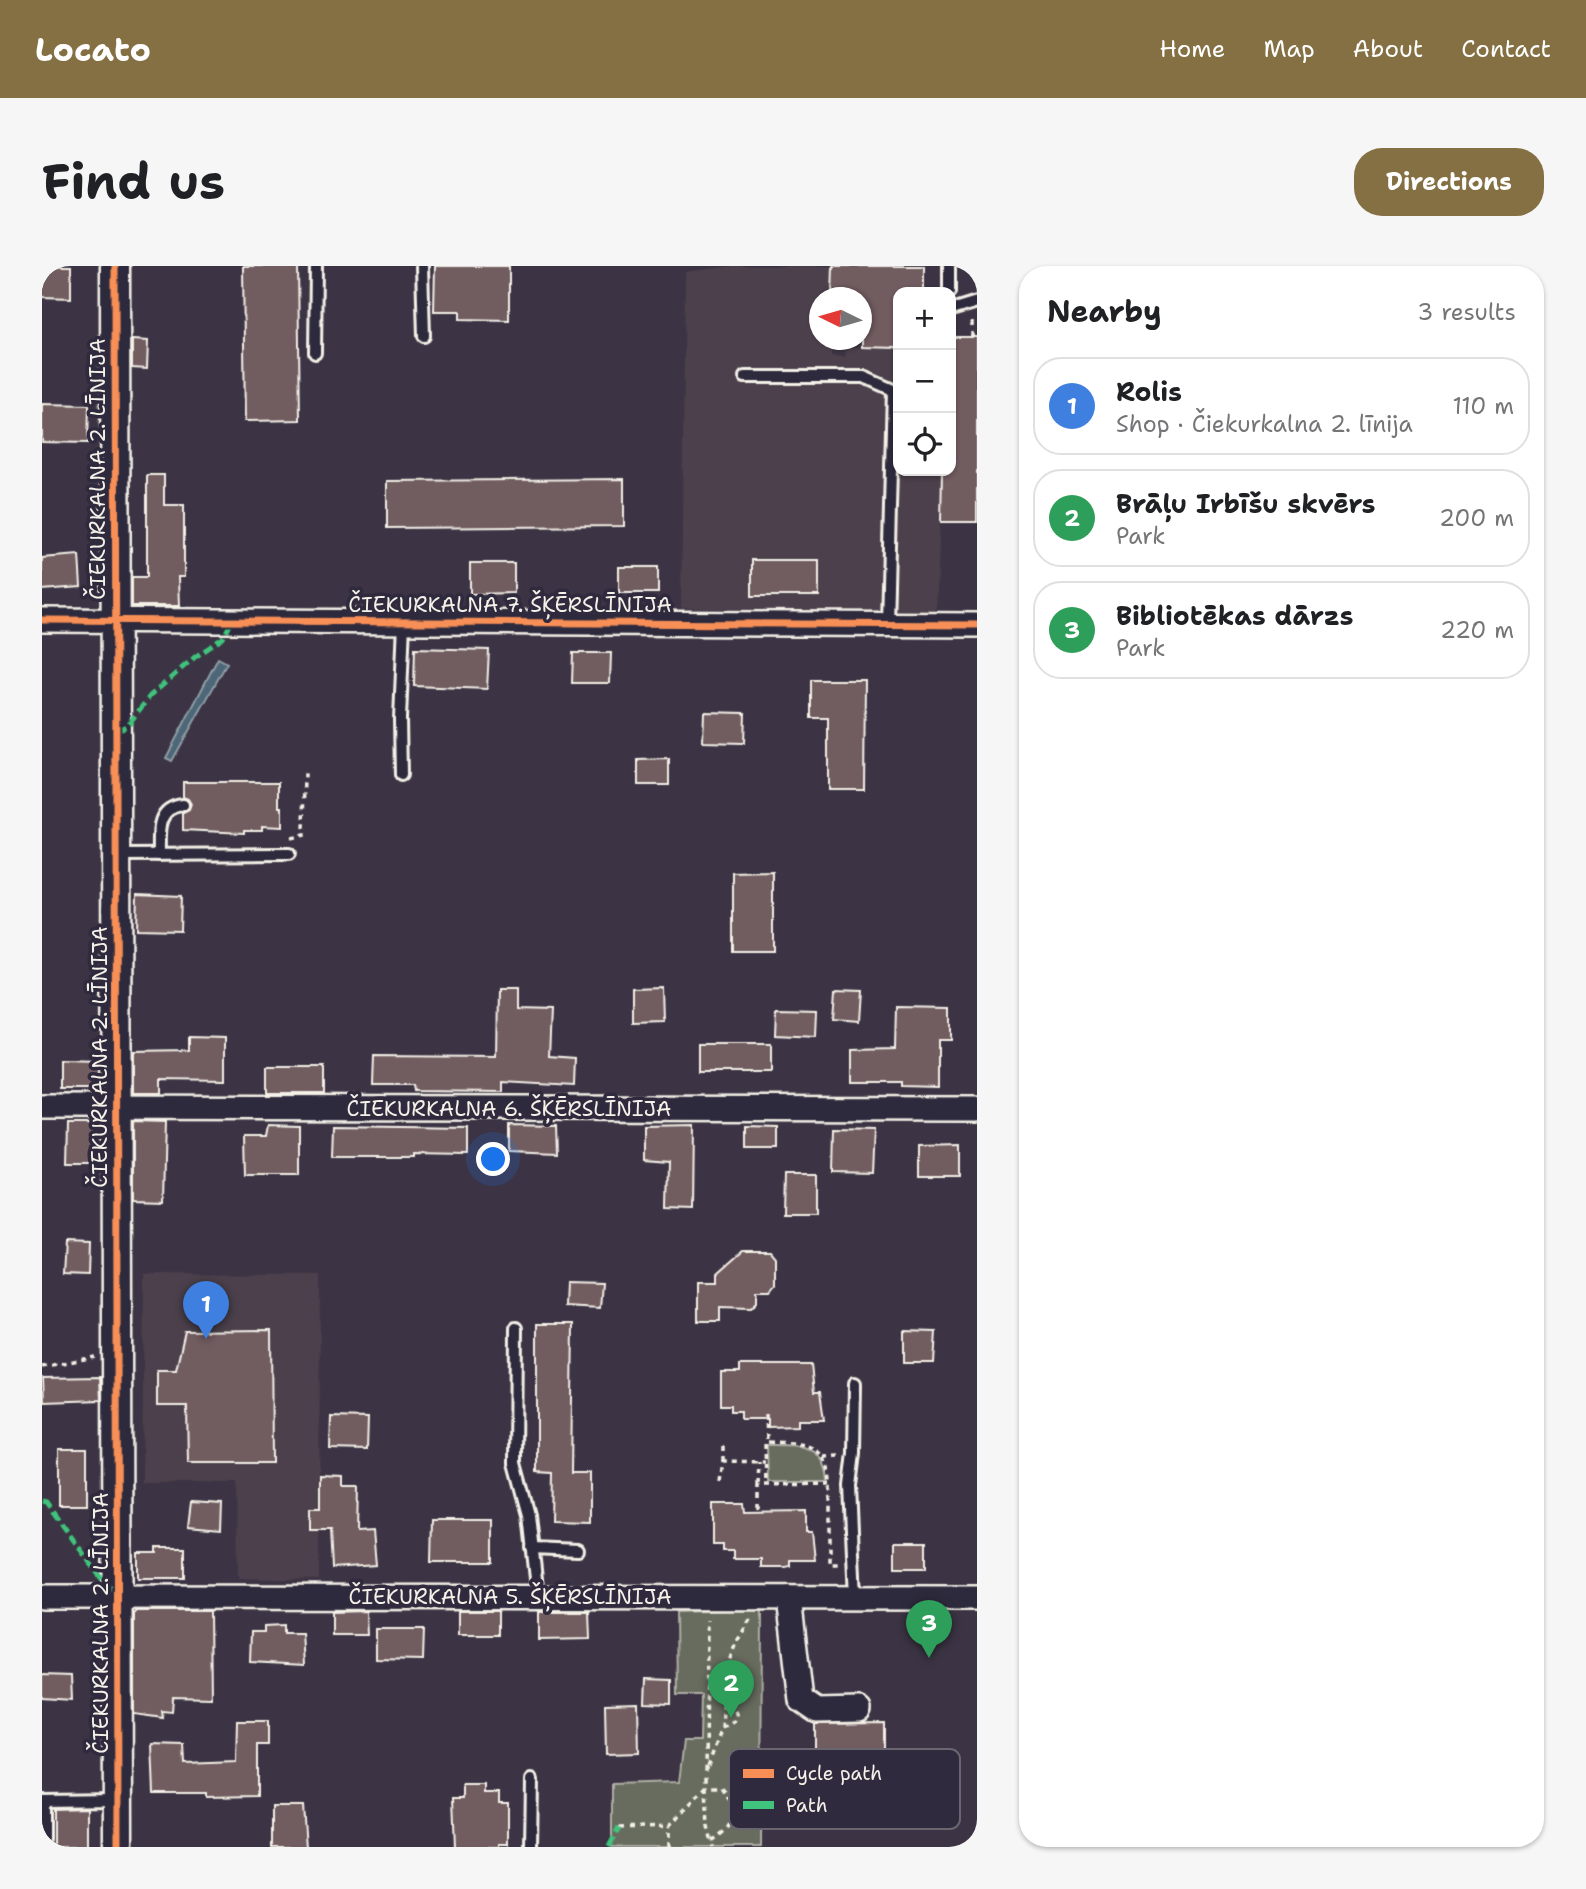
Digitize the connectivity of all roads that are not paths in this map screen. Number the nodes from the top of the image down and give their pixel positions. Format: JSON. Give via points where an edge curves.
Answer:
{"nodes":[{"id":1,"x":115,"y":266,"type":"edge"},
{"id":2,"x":316,"y":266,"type":"edge"},
{"id":3,"x":422,"y":266,"type":"edge"},
{"id":4,"x":949,"y":266,"type":"edge"},
{"id":5,"x":948,"y":287,"type":"edge"},
{"id":6,"x":977,"y":302,"type":"edge"},
{"id":7,"x":956,"y":308,"type":"edge"},
{"id":8,"x":424,"y":336,"type":"dead end"},
{"id":9,"x":315,"y":353,"type":"dead end"},
{"id":10,"x":745,"y":377,"type":"dead end"},
{"id":11,"x":42,"y":620,"type":"edge"},
{"id":12,"x":116,"y":620,"type":"junction"},
{"id":13,"x":404,"y":622,"type":"junction"},
{"id":14,"x":887,"y":624,"type":"junction"},
{"id":15,"x":977,"y":625,"type":"edge"},
{"id":16,"x":401,"y":775,"type":"dead end"},
{"id":17,"x":183,"y":805,"type":"dead end"},
{"id":18,"x":289,"y":854,"type":"road end"},
{"id":19,"x":117,"y":855,"type":"junction"},
{"id":20,"x":159,"y":855,"type":"junction"},
{"id":21,"x":42,"y":1107,"type":"edge"},
{"id":22,"x":117,"y":1108,"type":"junction"},
{"id":23,"x":977,"y":1109,"type":"edge"},
{"id":24,"x":516,"y":1328,"type":"dead end"},
{"id":25,"x":855,"y":1383,"type":"dead end"},
{"id":26,"x":532,"y":1548,"type":"junction"},
{"id":27,"x":578,"y":1550,"type":"dead end"},
{"id":28,"x":119,"y":1596,"type":"junction"},
{"id":29,"x":42,"y":1597,"type":"edge"},
{"id":30,"x":538,"y":1597,"type":"junction"},
{"id":31,"x":789,"y":1598,"type":"junction"},
{"id":32,"x":850,"y":1598,"type":"junction"},
{"id":33,"x":977,"y":1598,"type":"edge"},
{"id":34,"x":859,"y":1710,"type":"dead end"},
{"id":35,"x":532,"y":1780,"type":"dead end"},
{"id":36,"x":118,"y":1800,"type":"junction"},
{"id":37,"x":42,"y":1801,"type":"edge"},
{"id":38,"x":43,"y":1839,"type":"edge"},
{"id":39,"x":118,"y":1847,"type":"edge"},
{"id":40,"x":531,"y":1847,"type":"edge"}],
"edges":[{"from":1,"to":12,"type":"street","name":"ČIEKURKALNA 2. LĪNIJA"},
{"from":2,"to":9,"type":"lane"},
{"from":3,"to":8,"type":"lane"},
{"from":4,"to":5,"type":"lane"},
{"from":6,"to":7,"type":"lane"},
{"from":10,"to":14,"type":"lane","via":[[864,377],[893,390]]},
{"from":11,"to":12,"type":"street","name":"ČIEKURKALNA 7. ŠĶĒRSLĪNIJA"},
{"from":12,"to":13,"type":"street","name":"ČIEKURKALNA 7. ŠĶĒRSLĪNIJA"},
{"from":12,"to":19,"type":"street","name":"ČIEKURKALNA 2. LĪNIJA"},
{"from":13,"to":14,"type":"street","name":"ČIEKURKALNA 7. ŠĶĒRSLĪNIJA"},
{"from":13,"to":16,"type":"lane"},
{"from":14,"to":15,"type":"street","name":"ČIEKURKALNA 7. ŠĶĒRSLĪNIJA"},
{"from":17,"to":20,"type":"lane","via":[[169,808],[161,818]]},
{"from":18,"to":20,"type":"lane"},
{"from":19,"to":20,"type":"lane"},
{"from":19,"to":22,"type":"street","name":"ČIEKURKALNA 2. LĪNIJA"},
{"from":21,"to":22,"type":"street","name":"ČIEKURKALNA 6. ŠĶĒRSLĪNIJA"},
{"from":22,"to":23,"type":"street","name":"ČIEKURKALNA 6. ŠĶĒRSLĪNIJA"},
{"from":22,"to":28,"type":"street","name":"ČIEKURKALNA 2. LĪNIJA"},
{"from":24,"to":26,"type":"lane","via":[[515,1463]]},
{"from":25,"to":32,"type":"lane"},
{"from":26,"to":27,"type":"lane"},
{"from":26,"to":30,"type":"lane"},
{"from":28,"to":29,"type":"street","name":"ČIEKURKALNA 5. ŠĶĒRSLĪNIJA"},
{"from":28,"to":30,"type":"street","name":"ČIEKURKALNA 5. ŠĶĒRSLĪNIJA"},
{"from":28,"to":36,"type":"street","name":"ČIEKURKALNA 2. LĪNIJA"},
{"from":30,"to":31,"type":"street","name":"ČIEKURKALNA 5. ŠĶĒRSLĪNIJA"},
{"from":31,"to":32,"type":"street","name":"ČIEKURKALNA 5. ŠĶĒRSLĪNIJA"},
{"from":31,"to":34,"type":"street","via":[[801,1700],[817,1711]]},
{"from":32,"to":33,"type":"street","name":"ČIEKURKALNA 5. ŠĶĒRSLĪNIJA"},
{"from":35,"to":40,"type":"lane"},
{"from":36,"to":37,"type":"lane"},
{"from":36,"to":39,"type":"street","name":"ČIEKURKALNA 2. LĪNIJA"},
{"from":37,"to":38,"type":"lane"}]}
